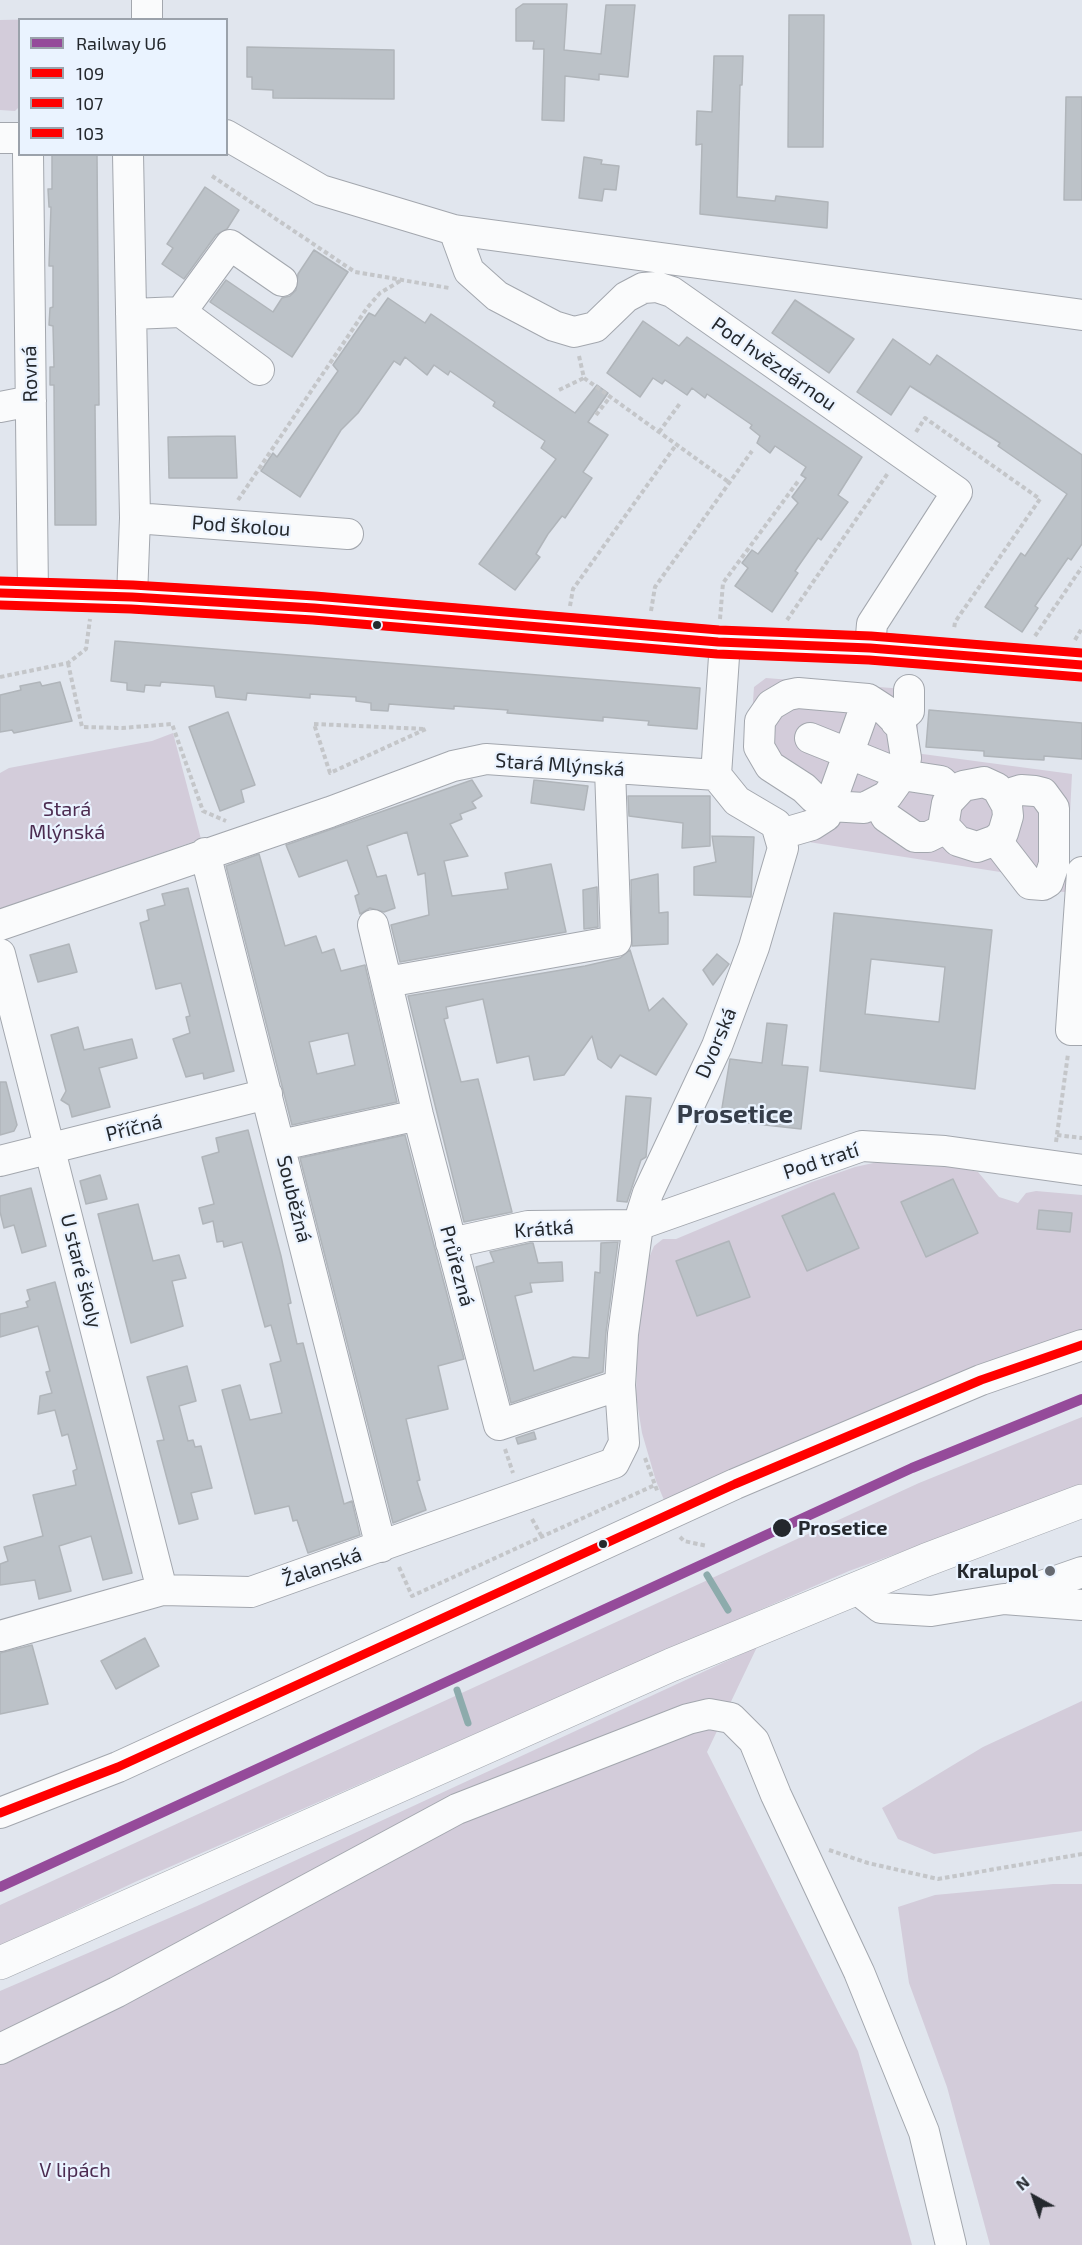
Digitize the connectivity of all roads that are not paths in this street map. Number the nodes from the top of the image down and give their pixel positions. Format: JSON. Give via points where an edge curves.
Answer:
{"nodes":[{"id":1,"x":147,"y":0,"type":"edge"},
{"id":2,"x":147,"y":18,"type":"edge"},
{"id":3,"x":228,"y":136,"type":"edge"},
{"id":4,"x":0,"y":138,"type":"edge"},
{"id":5,"x":18,"y":138,"type":"edge"},
{"id":6,"x":28,"y":156,"type":"edge"},
{"id":7,"x":128,"y":156,"type":"edge"},
{"id":8,"x":454,"y":230,"type":"junction"},
{"id":9,"x":282,"y":281,"type":"dead end"},
{"id":10,"x":180,"y":312,"type":"junction"},
{"id":11,"x":131,"y":314,"type":"junction"},
{"id":12,"x":1082,"y":315,"type":"edge"},
{"id":13,"x":259,"y":370,"type":"dead end"},
{"id":14,"x":31,"y":401,"type":"junction"},
{"id":15,"x":0,"y":407,"type":"edge"},
{"id":16,"x":135,"y":518,"type":"junction"},
{"id":17,"x":348,"y":534,"type":"dead end"},
{"id":18,"x":0,"y":593,"type":"edge"},
{"id":19,"x":33,"y":594,"type":"junction"},
{"id":20,"x":132,"y":597,"type":"junction"},
{"id":21,"x":722,"y":642,"type":"junction"},
{"id":22,"x":870,"y":648,"type":"junction"},
{"id":23,"x":1082,"y":665,"type":"edge"},
{"id":24,"x":909,"y":690,"type":"dead end"},
{"id":25,"x":810,"y":693,"type":"junction"},
{"id":26,"x":868,"y":699,"type":"junction"},
{"id":27,"x":896,"y":722,"type":"junction"},
{"id":28,"x":810,"y":738,"type":"junction"},
{"id":29,"x":849,"y":752,"type":"junction"},
{"id":30,"x":610,"y":769,"type":"junction"},
{"id":31,"x":774,"y":771,"type":"junction"},
{"id":32,"x":716,"y":775,"type":"junction"},
{"id":33,"x":902,"y":775,"type":"junction"},
{"id":34,"x":954,"y":793,"type":"junction"},
{"id":35,"x":1002,"y":796,"type":"junction"},
{"id":36,"x":878,"y":802,"type":"junction"},
{"id":37,"x":830,"y":806,"type":"junction"},
{"id":38,"x":946,"y":828,"type":"junction"},
{"id":39,"x":781,"y":834,"type":"junction"},
{"id":40,"x":996,"y":840,"type":"junction"},
{"id":41,"x":205,"y":853,"type":"junction"},
{"id":42,"x":1082,"y":872,"type":"edge"},
{"id":43,"x":0,"y":925,"type":"edge"},
{"id":44,"x":373,"y":925,"type":"dead end"},
{"id":45,"x":1079,"y":933,"type":"edge"},
{"id":46,"x":0,"y":954,"type":"edge"},
{"id":47,"x":387,"y":982,"type":"junction"},
{"id":48,"x":1077,"y":1030,"type":"edge"},
{"id":49,"x":267,"y":1094,"type":"junction"},
{"id":50,"x":418,"y":1115,"type":"junction"},
{"id":51,"x":281,"y":1145,"type":"junction"},
{"id":52,"x":50,"y":1149,"type":"junction"},
{"id":53,"x":0,"y":1161,"type":"edge"},
{"id":54,"x":1082,"y":1170,"type":"edge"},
{"id":55,"x":638,"y":1225,"type":"junction"},
{"id":56,"x":451,"y":1243,"type":"junction"},
{"id":57,"x":1082,"y":1345,"type":"edge"},
{"id":58,"x":620,"y":1385,"type":"junction"},
{"id":59,"x":624,"y":1443,"type":"joint"},
{"id":60,"x":1082,"y":1501,"type":"edge"},
{"id":61,"x":385,"y":1545,"type":"junction"},
{"id":62,"x":1082,"y":1572,"type":"edge"},
{"id":63,"x":857,"y":1589,"type":"junction"},
{"id":64,"x":162,"y":1590,"type":"junction"},
{"id":65,"x":1005,"y":1599,"type":"junction"},
{"id":66,"x":1082,"y":1605,"type":"edge"},
{"id":67,"x":0,"y":1635,"type":"edge"},
{"id":68,"x":0,"y":1813,"type":"edge"},
{"id":69,"x":0,"y":1963,"type":"edge"},
{"id":70,"x":0,"y":2049,"type":"edge"},
{"id":71,"x":951,"y":2245,"type":"edge"}],
"edges":[{"from":1,"to":2,"type":"street"},
{"from":3,"to":8,"type":"street","via":[[321,190]]},
{"from":4,"to":5,"type":"street"},
{"from":6,"to":14,"type":"street","name":"Rovná"},
{"from":7,"to":11,"type":"street"},
{"from":8,"to":12,"type":"street"},
{"from":8,"to":22,"type":"street","name":"Pod hvězdárnou","via":[[469,271],[497,296],[554,326],[574,332],[595,327],[626,297],[643,288],[672,292],[957,492],[872,624]]},
{"from":9,"to":10,"type":"street","via":[[230,245]]},
{"from":10,"to":11,"type":"street"},
{"from":10,"to":13,"type":"street"},
{"from":11,"to":16,"type":"street"},
{"from":14,"to":15,"type":"street"},
{"from":14,"to":19,"type":"street","name":"Rovná"},
{"from":16,"to":17,"type":"street","name":"Pod školou"},
{"from":16,"to":20,"type":"street"},
{"from":18,"to":19,"type":"street"},
{"from":19,"to":20,"type":"street"},
{"from":20,"to":21,"type":"street"},
{"from":21,"to":22,"type":"street"},
{"from":21,"to":32,"type":"street"},
{"from":22,"to":23,"type":"street"},
{"from":24,"to":27,"type":"street","via":[[909,711]]},
{"from":25,"to":26,"type":"street"},
{"from":25,"to":28,"type":"street"},
{"from":25,"to":31,"type":"street","via":[[780,698],[760,721],[759,747]]},
{"from":26,"to":27,"type":"street"},
{"from":26,"to":29,"type":"street"},
{"from":27,"to":33,"type":"street","via":[[901,726],[905,745]]},
{"from":28,"to":29,"type":"street"},
{"from":28,"to":31,"type":"street","via":[[801,754]]},
{"from":29,"to":33,"type":"street"},
{"from":29,"to":37,"type":"street"},
{"from":30,"to":32,"type":"street","name":"Stará Mlýnská"},
{"from":30,"to":41,"type":"street","name":"Stará Mlýnská","via":[[486,759],[453,766]]},
{"from":30,"to":47,"type":"street","via":[[616,941]]},
{"from":31,"to":37,"type":"street"},
{"from":32,"to":39,"type":"street","via":[[737,801],[776,824]]},
{"from":33,"to":34,"type":"street","via":[[941,781]]},
{"from":33,"to":36,"type":"street"},
{"from":34,"to":35,"type":"street","via":[[963,786],[984,782]]},
{"from":34,"to":38,"type":"street","via":[[944,811]]},
{"from":35,"to":40,"type":"street","via":[[1008,816],[1006,827]]},
{"from":35,"to":40,"type":"street","via":[[1035,791],[1043,793],[1054,808],[1054,864],[1048,882],[1030,884]]},
{"from":36,"to":37,"type":"street","via":[[864,808]]},
{"from":36,"to":38,"type":"street","via":[[886,817],[915,837],[928,837]]},
{"from":37,"to":39,"type":"street","via":[[826,816],[812,825]]},
{"from":38,"to":40,"type":"street","via":[[966,846],[977,847]]},
{"from":39,"to":55,"type":"street","name":"Dvorská","via":[[783,848],[754,947],[717,1046],[648,1192]]},
{"from":41,"to":43,"type":"street","name":"Stará Mlýnská"},
{"from":41,"to":49,"type":"street","name":"Souběžná"},
{"from":42,"to":45,"type":"street"},
{"from":44,"to":47,"type":"street","name":"Průřezná"},
{"from":45,"to":48,"type":"street"},
{"from":46,"to":52,"type":"street","name":"U staré školy"},
{"from":47,"to":50,"type":"street","name":"Průřezná"},
{"from":49,"to":51,"type":"street","name":"Souběžná"},
{"from":49,"to":52,"type":"street","name":"Příčná"},
{"from":50,"to":51,"type":"street"},
{"from":50,"to":56,"type":"street","name":"Průřezná"},
{"from":51,"to":61,"type":"street","name":"Souběžná"},
{"from":52,"to":53,"type":"street","name":"Příčná"},
{"from":52,"to":64,"type":"street","name":"U staré školy"},
{"from":54,"to":55,"type":"street","name":"Pod tratí","via":[[945,1151],[862,1146]]},
{"from":55,"to":56,"type":"street","name":"Krátká","via":[[528,1227]]},
{"from":55,"to":58,"type":"street","name":"Dvorská"},
{"from":56,"to":58,"type":"street","name":"Průřezná","via":[[499,1425]]},
{"from":57,"to":68,"type":"street","via":[[981,1380],[735,1484],[150,1753]]},
{"from":58,"to":59,"type":"street","name":"Dvorská"},
{"from":59,"to":61,"type":"street","name":"Žalanská","via":[[614,1463]]},
{"from":60,"to":63,"type":"main road"},
{"from":61,"to":64,"type":"street","name":"Žalanská","via":[[251,1592]]},
{"from":62,"to":65,"type":"street"},
{"from":63,"to":65,"type":"street","via":[[881,1608],[931,1611]]},
{"from":63,"to":69,"type":"main road","via":[[671,1665]]},
{"from":64,"to":67,"type":"street","name":"Žalanská"},
{"from":65,"to":66,"type":"street"},
{"from":70,"to":71,"type":"street","via":[[117,1992],[457,1809],[688,1719],[709,1714],[731,1718],[754,1741],[859,1972],[924,2132]]}]}
